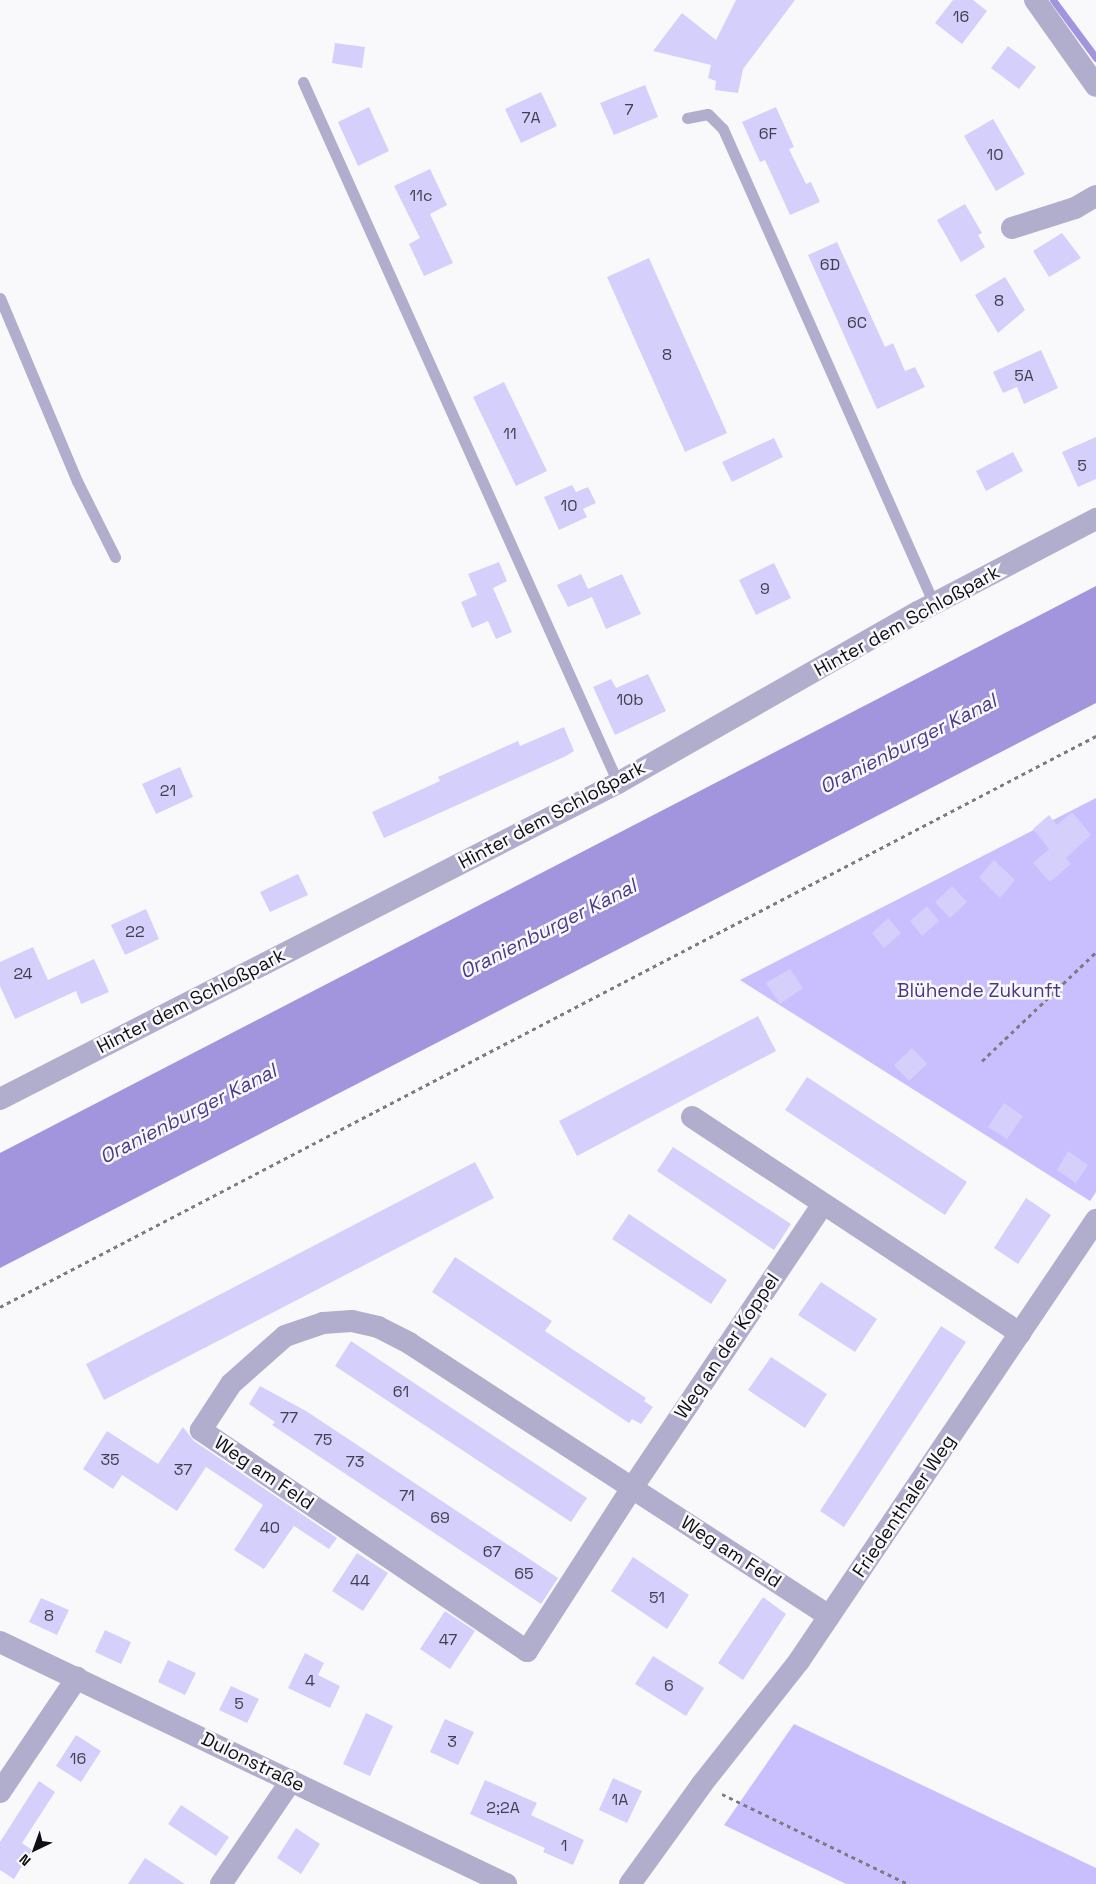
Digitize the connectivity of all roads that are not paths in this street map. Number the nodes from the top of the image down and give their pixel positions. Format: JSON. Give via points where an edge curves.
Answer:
{"nodes":[{"id":1,"x":1035,"y":0,"type":"edge"},
{"id":2,"x":303,"y":82,"type":"dead end"},
{"id":3,"x":1096,"y":86,"type":"edge"},
{"id":4,"x":687,"y":118,"type":"dead end"},
{"id":5,"x":1096,"y":196,"type":"edge"},
{"id":6,"x":1012,"y":228,"type":"dead end"},
{"id":7,"x":0,"y":298,"type":"edge"},
{"id":8,"x":1096,"y":519,"type":"edge"},
{"id":9,"x":115,"y":557,"type":"dead end"},
{"id":10,"x":934,"y":604,"type":"junction"},
{"id":11,"x":618,"y":783,"type":"junction"},
{"id":12,"x":0,"y":1099,"type":"edge"},
{"id":13,"x":692,"y":1117,"type":"dead end"},
{"id":14,"x":823,"y":1204,"type":"junction"},
{"id":15,"x":1096,"y":1220,"type":"edge"},
{"id":16,"x":1020,"y":1334,"type":"junction"},
{"id":17,"x":632,"y":1488,"type":"junction"},
{"id":18,"x":830,"y":1616,"type":"junction"},
{"id":19,"x":0,"y":1642,"type":"edge"},
{"id":20,"x":78,"y":1678,"type":"junction"},
{"id":21,"x":291,"y":1781,"type":"junction"},
{"id":22,"x":0,"y":1792,"type":"edge"},
{"id":23,"x":221,"y":1884,"type":"edge"},
{"id":24,"x":506,"y":1884,"type":"edge"},
{"id":25,"x":630,"y":1884,"type":"edge"}],
"edges":[{"from":1,"to":3,"type":"street"},
{"from":2,"to":11,"type":"lane"},
{"from":4,"to":10,"type":"lane","via":[[708,114],[723,129]]},
{"from":5,"to":6,"type":"street","via":[[1075,208]]},
{"from":7,"to":9,"type":"lane","via":[[77,481]]},
{"from":8,"to":10,"type":"street","name":"Hinter dem Schloßpark"},
{"from":10,"to":11,"type":"street","name":"Hinter dem Schloßpark"},
{"from":11,"to":12,"type":"street","name":"Hinter dem Schloßpark"},
{"from":13,"to":14,"type":"street"},
{"from":14,"to":16,"type":"street"},
{"from":14,"to":17,"type":"street","name":"Weg an der Koppel"},
{"from":15,"to":16,"type":"street","name":"Friedenthaler Weg"},
{"from":16,"to":18,"type":"street","name":"Friedenthaler Weg"},
{"from":17,"to":17,"type":"street","name":"Weg am Feld","via":[[527,1651],[201,1430],[230,1384],[284,1336],[323,1323],[352,1321],[378,1327],[409,1343]]},
{"from":17,"to":18,"type":"street","name":"Weg am Feld"},
{"from":18,"to":25,"type":"street","name":"Friedenthaler Weg"},
{"from":19,"to":20,"type":"street","name":"Dulonstraße"},
{"from":20,"to":21,"type":"street","name":"Dulonstraße"},
{"from":20,"to":22,"type":"street"},
{"from":21,"to":23,"type":"street"},
{"from":21,"to":24,"type":"street","name":"Dulonstraße"}]}
